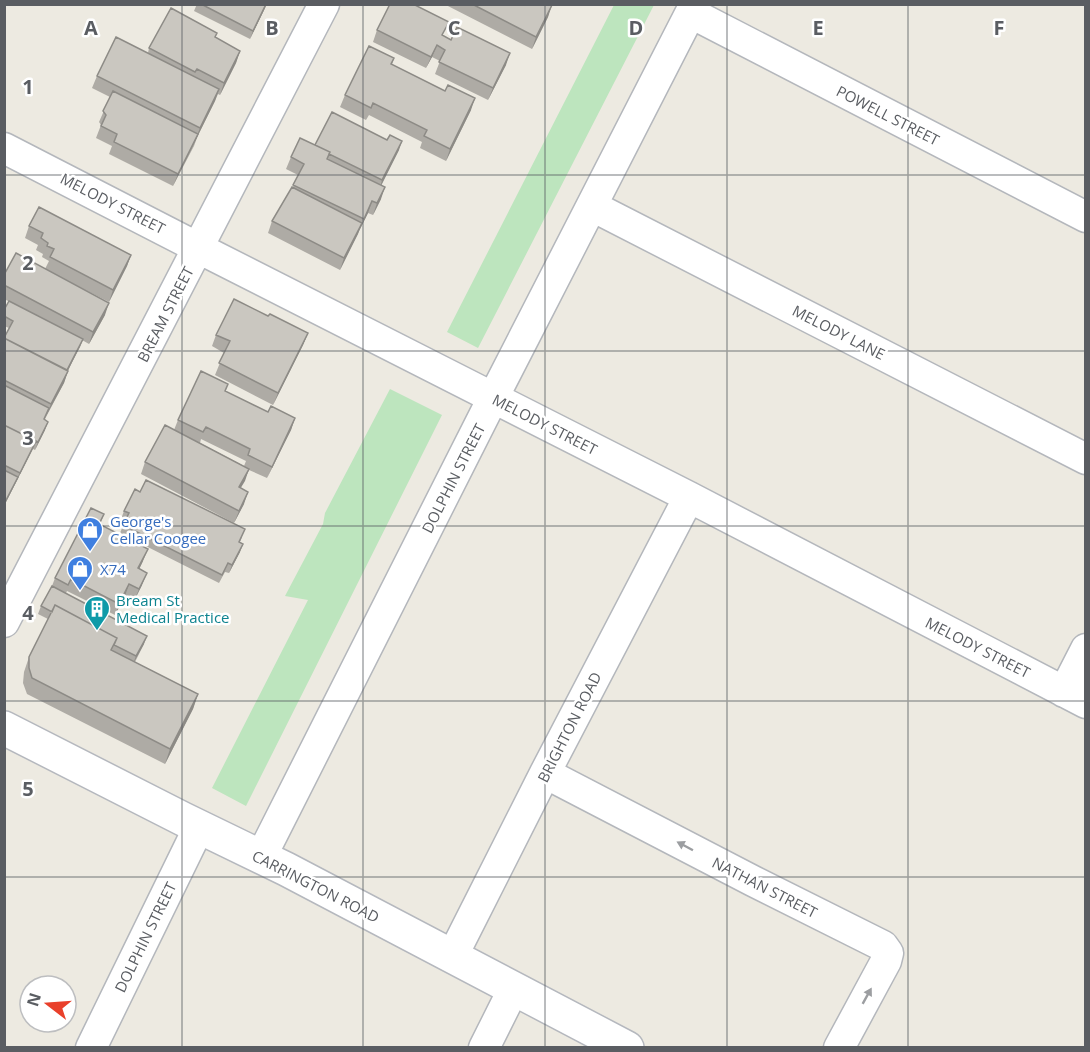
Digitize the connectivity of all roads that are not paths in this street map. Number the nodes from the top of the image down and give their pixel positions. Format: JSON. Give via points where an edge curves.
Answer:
{"nodes":[{"id":1,"x":324,"y":4,"type":"edge"},
{"id":2,"x":693,"y":9,"type":"edge"},
{"id":3,"x":4,"y":148,"type":"edge"},
{"id":4,"x":592,"y":206,"type":"junction"},
{"id":5,"x":1086,"y":217,"type":"edge"},
{"id":6,"x":199,"y":248,"type":"junction"},
{"id":7,"x":493,"y":398,"type":"junction"},
{"id":8,"x":1086,"y":459,"type":"edge"},
{"id":9,"x":689,"y":497,"type":"junction"},
{"id":10,"x":4,"y":622,"type":"edge"},
{"id":11,"x":1086,"y":649,"type":"edge"},
{"id":12,"x":1075,"y":697,"type":"edge"},
{"id":13,"x":4,"y":728,"type":"edge"},
{"id":14,"x":545,"y":773,"type":"junction"},
{"id":15,"x":200,"y":827,"type":"junction"},
{"id":16,"x":261,"y":857,"type":"junction"},
{"id":17,"x":452,"y":957,"type":"junction"},
{"id":18,"x":513,"y":990,"type":"junction"},
{"id":19,"x":92,"y":1047,"type":"edge"},
{"id":20,"x":484,"y":1047,"type":"edge"},
{"id":21,"x":627,"y":1047,"type":"edge"},
{"id":22,"x":839,"y":1047,"type":"edge"}],
"edges":[{"from":1,"to":6,"type":"street","name":"BREAM STREET"},
{"from":2,"to":4,"type":"street","name":"DOLPHIN STREET"},
{"from":2,"to":5,"type":"street","name":"POWELL STREET"},
{"from":3,"to":6,"type":"street","name":"MELODY STREET"},
{"from":4,"to":7,"type":"street","name":"DOLPHIN STREET"},
{"from":4,"to":8,"type":"street","name":"MELODY LANE"},
{"from":6,"to":7,"type":"street","name":"MELODY STREET"},
{"from":6,"to":10,"type":"street","name":"BREAM STREET"},
{"from":7,"to":9,"type":"street","name":"MELODY STREET"},
{"from":7,"to":16,"type":"street","name":"DOLPHIN STREET"},
{"from":9,"to":12,"type":"street","name":"MELODY STREET"},
{"from":9,"to":14,"type":"street","name":"BRIGHTON ROAD"},
{"from":11,"to":12,"type":"street"},
{"from":13,"to":15,"type":"main road","name":"CARRINGTON ROAD"},
{"from":14,"to":17,"type":"street","name":"BRIGHTON ROAD"},
{"from":22,"to":14,"type":"street","name":"NATHAN STREET","one_way":true,"via":[[886,961],[888,952],[883,946]]},
{"from":15,"to":16,"type":"main road","name":"CARRINGTON ROAD"},
{"from":15,"to":19,"type":"street","name":"DOLPHIN STREET"},
{"from":16,"to":17,"type":"main road","name":"CARRINGTON ROAD"},
{"from":17,"to":18,"type":"main road","name":"CARRINGTON ROAD"},
{"from":18,"to":20,"type":"street"},
{"from":18,"to":21,"type":"main road","name":"CARRINGTON ROAD"}]}
